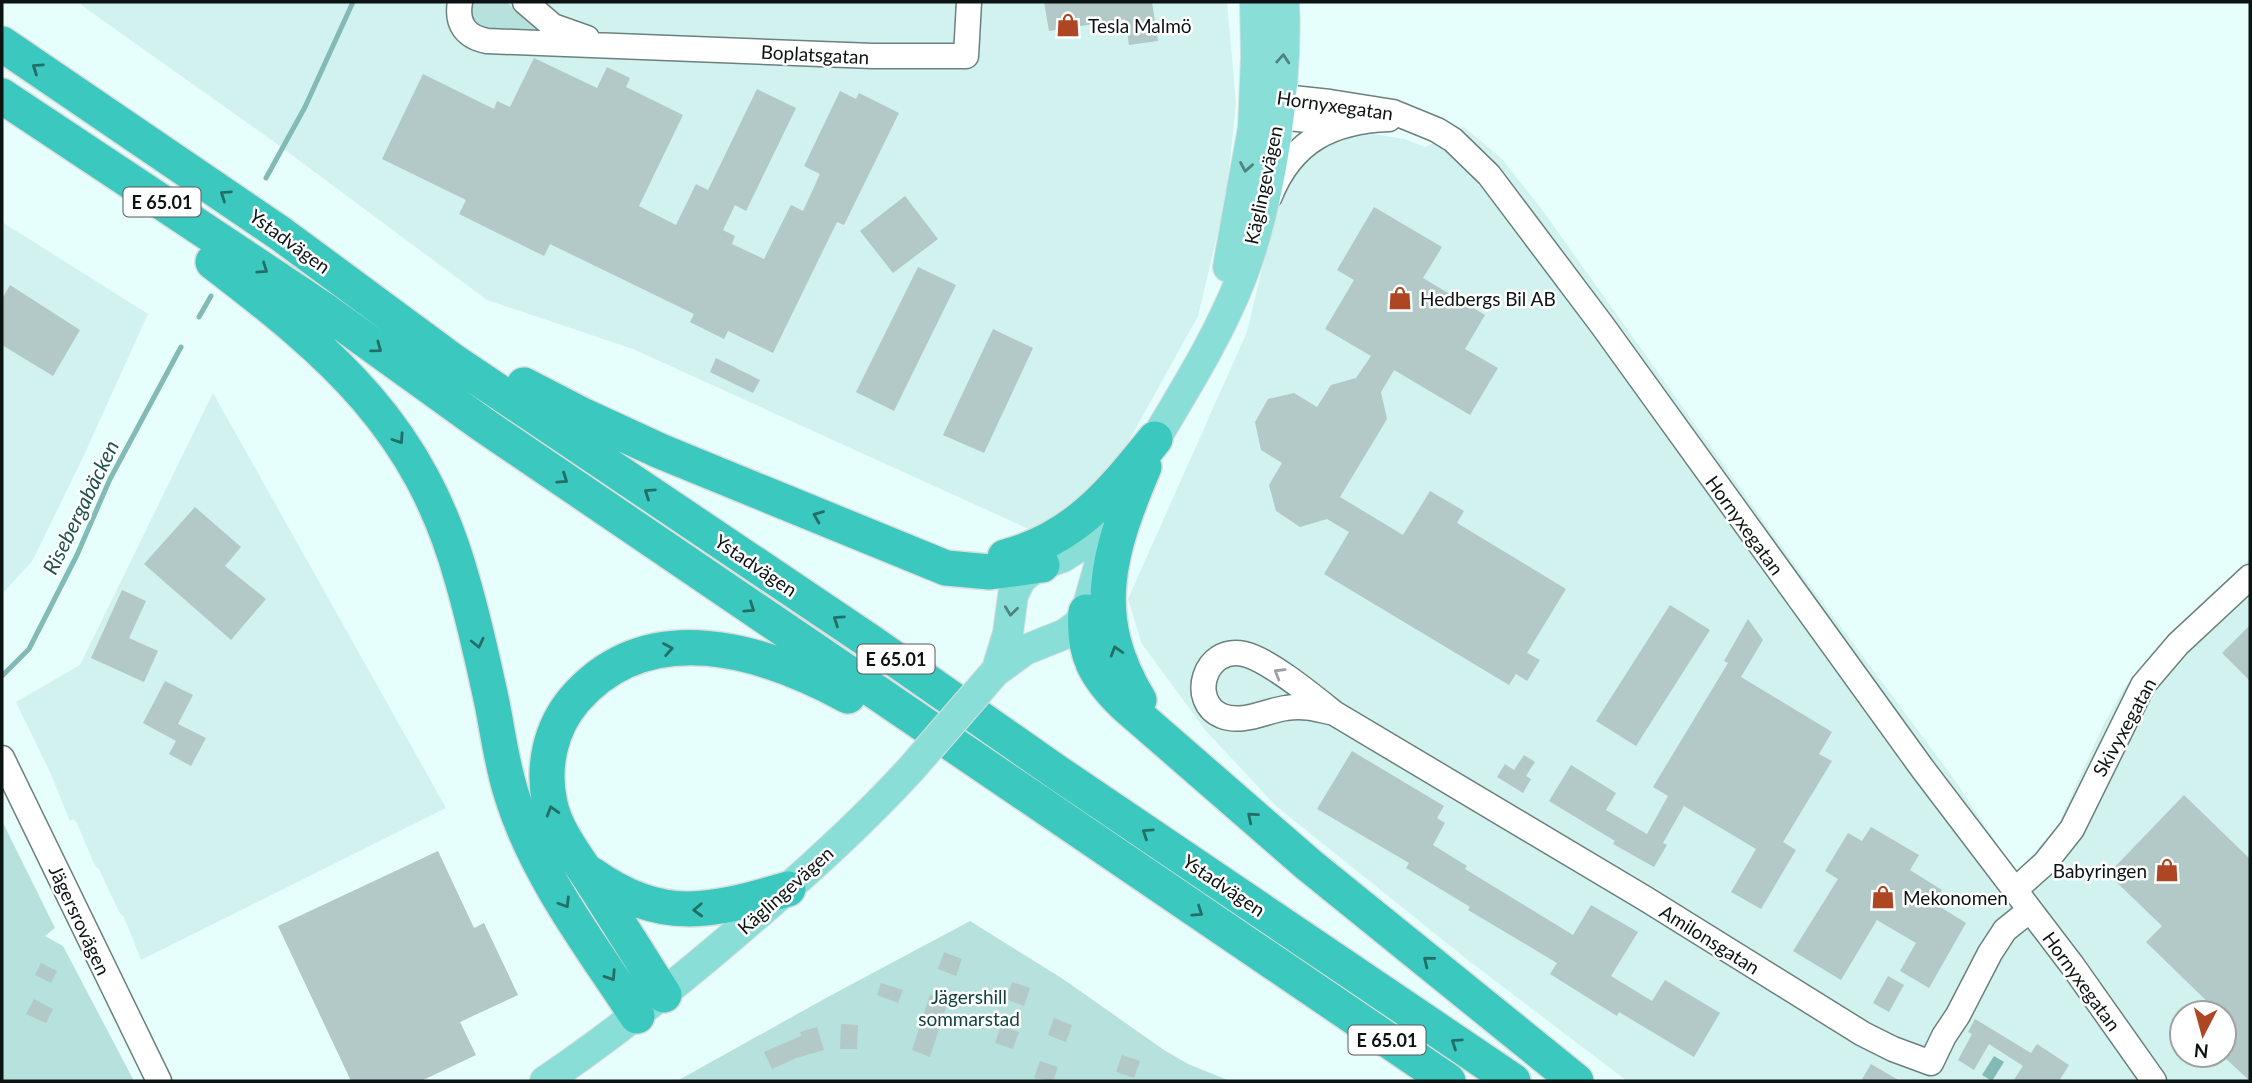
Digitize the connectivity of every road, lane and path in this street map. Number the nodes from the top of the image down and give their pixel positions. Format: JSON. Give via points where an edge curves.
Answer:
{"nodes":[{"id":1,"x":460,"y":2,"type":"edge"},
{"id":2,"x":525,"y":2,"type":"edge"},
{"id":3,"x":969,"y":2,"type":"edge"},
{"id":4,"x":1255,"y":2,"type":"edge"},
{"id":5,"x":1284,"y":2,"type":"edge"},
{"id":6,"x":2,"y":44,"type":"edge"},
{"id":7,"x":610,"y":47,"type":"junction"},
{"id":8,"x":2,"y":96,"type":"edge"},
{"id":9,"x":1266,"y":105,"type":"junction"},
{"id":10,"x":2,"y":112,"type":"edge"},
{"id":11,"x":1417,"y":121,"type":"junction"},
{"id":12,"x":1349,"y":124,"type":"junction"},
{"id":13,"x":1259,"y":222,"type":"junction"},
{"id":14,"x":281,"y":234,"type":"junction"},
{"id":15,"x":1202,"y":358,"type":"junction"},
{"id":16,"x":1155,"y":439,"type":"junction"},
{"id":17,"x":1123,"y":494,"type":"junction"},
{"id":18,"x":882,"y":541,"type":"junction"},
{"id":19,"x":1043,"y":564,"type":"junction"},
{"id":20,"x":2250,"y":577,"type":"edge"},
{"id":21,"x":1086,"y":610,"type":"junction"},
{"id":22,"x":996,"y":671,"type":"junction"},
{"id":23,"x":1334,"y":713,"type":"junction"},
{"id":24,"x":1158,"y":733,"type":"junction"},
{"id":25,"x":2,"y":758,"type":"edge"},
{"id":26,"x":1061,"y":819,"type":"junction"},
{"id":27,"x":585,"y":870,"type":"junction"},
{"id":28,"x":788,"y":889,"type":"junction"},
{"id":29,"x":2022,"y":900,"type":"junction"},
{"id":30,"x":664,"y":995,"type":"junction"},
{"id":31,"x":637,"y":1016,"type":"junction"},
{"id":32,"x":159,"y":1081,"type":"edge"},
{"id":33,"x":545,"y":1081,"type":"edge"},
{"id":34,"x":1448,"y":1081,"type":"edge"},
{"id":35,"x":1513,"y":1081,"type":"edge"},
{"id":36,"x":1576,"y":1081,"type":"edge"},
{"id":37,"x":2154,"y":1081,"type":"edge"}],
"edges":[{"from":1,"to":7,"type":"street","name":"Boplatsgatan","via":[[463,28],[475,39]]},
{"from":2,"to":7,"type":"street","name":"Boplatsgatan","via":[[553,26]]},
{"from":3,"to":7,"type":"street","name":"Boplatsgatan","via":[[965,56]]},
{"from":4,"to":9,"type":"main road","name":"Käglingevägen"},
{"from":9,"to":5,"type":"main road","name":"Käglingevägen","one_way":true,"via":[[1284,57]]},
{"from":14,"to":6,"type":"highway","name":"Ystadvägen","number":"E 65.01","one_way":true},
{"from":8,"to":26,"type":"highway","name":"Ystadvägen","number":"E 65.01","one_way":true,"via":[[321,308],[482,424]]},
{"from":9,"to":11,"type":"street","name":"Hornyxegatan","via":[[1366,106]]},
{"from":9,"to":12,"type":"street","name":"Hornyxegatan"},
{"from":9,"to":13,"type":"main road","name":"Käglingevägen"},
{"from":9,"to":15,"type":"main road","name":"Käglingevägen","one_way":true,"via":[[1253,128],[1227,273]]},
{"from":10,"to":31,"type":"highway","one_way":true,"via":[[160,221],[286,318],[336,363],[399,437],[440,512],[462,577],[512,796],[552,883]]},
{"from":11,"to":12,"type":"street","via":[[1371,119]]},
{"from":11,"to":29,"type":"street","name":"Hornyxegatan","via":[[1453,140],[1489,175]]},
{"from":12,"to":13,"type":"street","via":[[1308,141],[1296,154],[1275,182]]},
{"from":13,"to":15,"type":"main road","name":"Käglingevägen","via":[[1242,275]]},
{"from":18,"to":14,"type":"highway","one_way":true,"via":[[711,473],[561,405],[481,360],[330,258]]},
{"from":35,"to":14,"type":"highway","name":"Ystadvägen","number":"E 65.01","one_way":true,"via":[[453,361]]},
{"from":15,"to":16,"type":"main road","name":"Käglingevägen"},
{"from":16,"to":17,"type":"main road","name":"Käglingevägen"},
{"from":16,"to":18,"type":"highway","via":[[1080,521],[1034,548],[988,560],[958,560]]},
{"from":24,"to":16,"type":"highway","one_way":true,"via":[[1116,655],[1107,598],[1119,531]]},
{"from":17,"to":19,"type":"main road","name":"Käglingevägen","via":[[1082,545]]},
{"from":17,"to":21,"type":"main road","name":"Käglingevägen"},
{"from":18,"to":19,"type":"highway","via":[[962,571]]},
{"from":19,"to":21,"type":"main road","via":[[1075,574],[1087,593]]},
{"from":19,"to":22,"type":"main road","name":"Käglingevägen","one_way":true,"via":[[1017,586]]},
{"from":20,"to":29,"type":"street","name":"Skivyxegatan","via":[[2178,644],[2143,685],[2071,829]]},
{"from":21,"to":22,"type":"main road","name":"Käglingevägen","via":[[1072,630],[1025,650]]},
{"from":21,"to":24,"type":"highway","via":[[1087,648],[1094,667],[1114,694]]},
{"from":22,"to":28,"type":"main road","name":"Käglingevägen","bridge":true,"via":[[869,815]]},
{"from":23,"to":23,"type":"street","name":"Amilonsgatan","one_way":true,"via":[[1299,684],[1251,656],[1222,656],[1206,671],[1206,697],[1222,716],[1240,718],[1301,706]]},
{"from":23,"to":29,"type":"street","name":"Amilonsgatan","via":[[1863,1034],[1931,1063]]},
{"from":36,"to":24,"type":"highway","one_way":true,"via":[[1309,865]]},
{"from":25,"to":32,"type":"street","name":"Jägersrovägen"},
{"from":27,"to":26,"type":"highway","one_way":true,"via":[[550,807],[546,785],[552,740],[569,706],[600,675],[619,662],[681,647],[749,654],[792,669],[919,739],[1015,802]]},
{"from":26,"to":34,"type":"highway","name":"Ystadvägen","number":"E 65.01","one_way":true},
{"from":28,"to":27,"type":"highway","one_way":true,"via":[[733,906],[683,910],[632,898]]},
{"from":27,"to":30,"type":"highway"},
{"from":28,"to":30,"type":"main road","name":"Käglingevägen"},
{"from":29,"to":37,"type":"street","name":"Hornyxegatan"},
{"from":30,"to":31,"type":"main road","name":"Käglingevägen"},
{"from":31,"to":33,"type":"main road","name":"Käglingevägen"}]}
